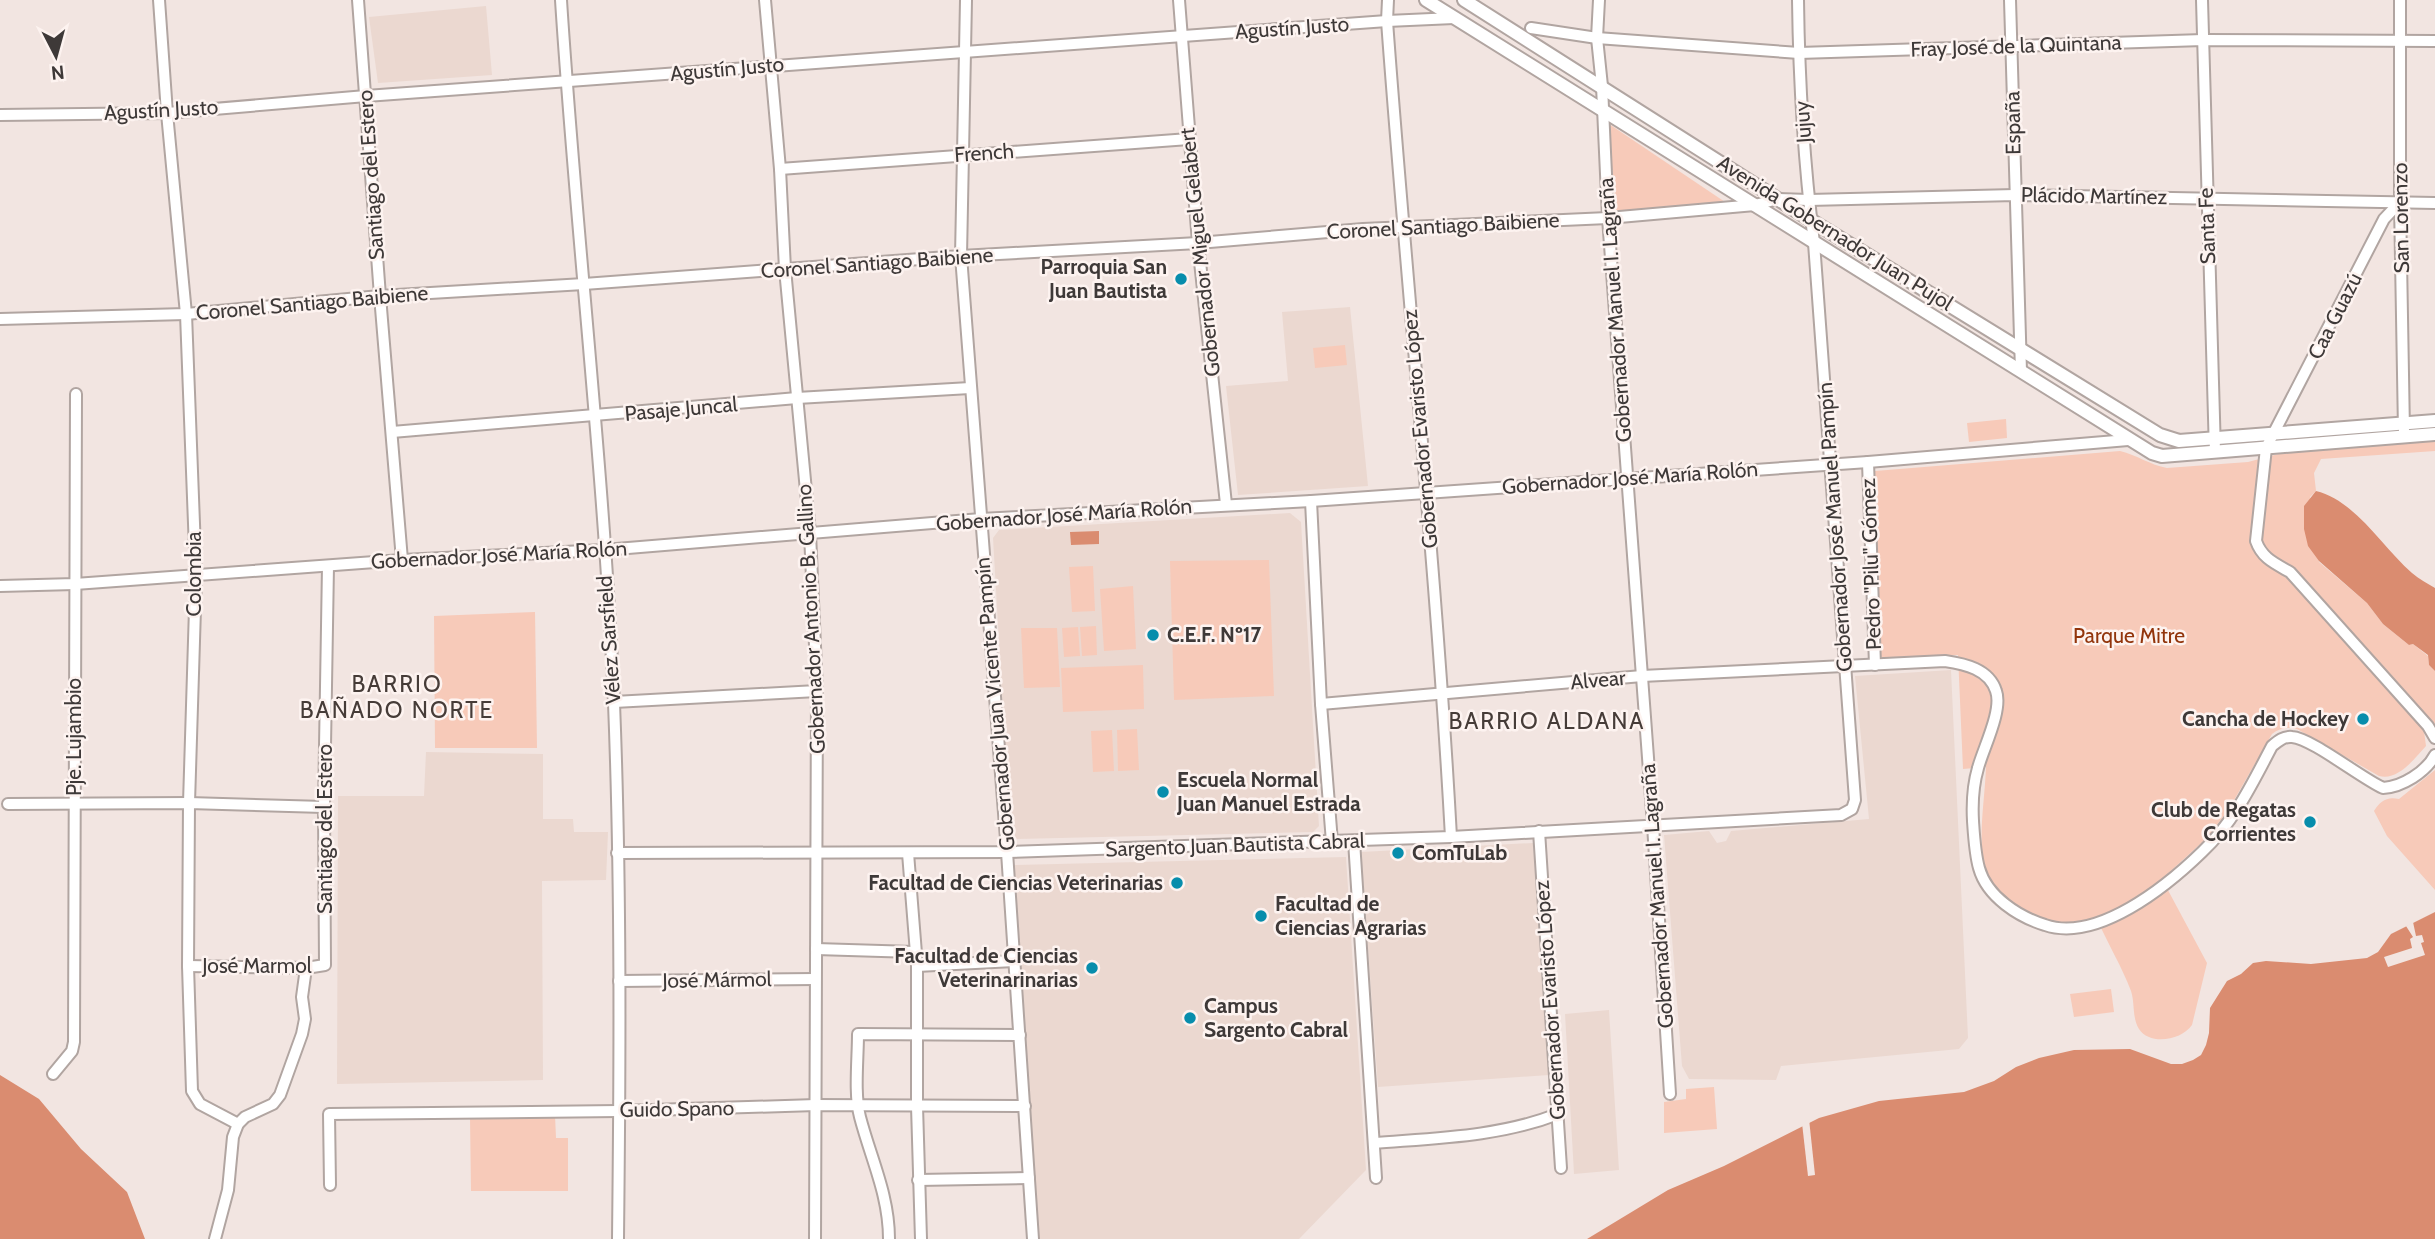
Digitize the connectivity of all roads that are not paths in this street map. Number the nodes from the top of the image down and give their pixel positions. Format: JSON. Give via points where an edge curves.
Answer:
{"nodes":[{"id":1,"x":159,"y":0,"type":"edge"},
{"id":2,"x":358,"y":0,"type":"edge"},
{"id":3,"x":561,"y":0,"type":"edge"},
{"id":4,"x":765,"y":0,"type":"edge"},
{"id":5,"x":965,"y":0,"type":"edge"},
{"id":6,"x":1179,"y":0,"type":"edge"},
{"id":7,"x":1388,"y":0,"type":"edge"},
{"id":8,"x":1426,"y":0,"type":"edge"},
{"id":9,"x":1464,"y":0,"type":"edge"},
{"id":10,"x":1599,"y":0,"type":"edge"},
{"id":11,"x":1798,"y":0,"type":"edge"},
{"id":12,"x":2010,"y":0,"type":"edge"},
{"id":13,"x":2202,"y":0,"type":"edge"},
{"id":14,"x":2400,"y":0,"type":"edge"},
{"id":15,"x":1454,"y":18,"type":"junction"},
{"id":16,"x":1387,"y":21,"type":"junction"},
{"id":17,"x":1531,"y":28,"type":"dead end"},
{"id":18,"x":1181,"y":37,"type":"junction"},
{"id":19,"x":1597,"y":38,"type":"junction"},
{"id":20,"x":2203,"y":40,"type":"junction"},
{"id":21,"x":2400,"y":41,"type":"junction"},
{"id":22,"x":2435,"y":41,"type":"edge"},
{"id":23,"x":2011,"y":45,"type":"junction"},
{"id":24,"x":965,"y":51,"type":"junction"},
{"id":25,"x":1799,"y":53,"type":"junction"},
{"id":26,"x":771,"y":66,"type":"junction"},
{"id":27,"x":566,"y":83,"type":"junction"},
{"id":28,"x":1602,"y":86,"type":"junction"},
{"id":29,"x":366,"y":96,"type":"junction"},
{"id":30,"x":1603,"y":108,"type":"junction"},
{"id":31,"x":167,"y":113,"type":"junction"},
{"id":32,"x":0,"y":115,"type":"edge"},
{"id":33,"x":1189,"y":139,"type":"junction"},
{"id":34,"x":962,"y":154,"type":"junction"},
{"id":35,"x":780,"y":169,"type":"junction"},
{"id":36,"x":2014,"y":195,"type":"junction"},
{"id":37,"x":2206,"y":198,"type":"junction"},
{"id":38,"x":1778,"y":199,"type":"junction"},
{"id":39,"x":1809,"y":200,"type":"junction"},
{"id":40,"x":2400,"y":202,"type":"junction"},
{"id":41,"x":2435,"y":203,"type":"edge"},
{"id":42,"x":1755,"y":205,"type":"junction"},
{"id":43,"x":1608,"y":218,"type":"junction"},
{"id":44,"x":1811,"y":220,"type":"junction"},
{"id":45,"x":1402,"y":228,"type":"junction"},
{"id":46,"x":1198,"y":243,"type":"junction"},
{"id":47,"x":1814,"y":243,"type":"junction"},
{"id":48,"x":961,"y":256,"type":"junction"},
{"id":49,"x":785,"y":269,"type":"junction"},
{"id":50,"x":584,"y":284,"type":"junction"},
{"id":51,"x":380,"y":296,"type":"junction"},
{"id":52,"x":186,"y":314,"type":"junction"},
{"id":53,"x":0,"y":319,"type":"edge"},
{"id":54,"x":2020,"y":348,"type":"junction"},
{"id":55,"x":2021,"y":372,"type":"junction"},
{"id":56,"x":970,"y":388,"type":"junction"},
{"id":57,"x":76,"y":394,"type":"dead end"},
{"id":58,"x":797,"y":398,"type":"junction"},
{"id":59,"x":594,"y":417,"type":"junction"},
{"id":60,"x":2435,"y":421,"type":"edge"},
{"id":61,"x":2404,"y":430,"type":"junction"},
{"id":62,"x":392,"y":432,"type":"junction"},
{"id":63,"x":2275,"y":434,"type":"junction"},
{"id":64,"x":2435,"y":434,"type":"edge"},
{"id":65,"x":2213,"y":438,"type":"junction"},
{"id":66,"x":2128,"y":440,"type":"junction"},
{"id":67,"x":2266,"y":448,"type":"junction"},
{"id":68,"x":2215,"y":452,"type":"junction"},
{"id":69,"x":1868,"y":462,"type":"junction"},
{"id":70,"x":1830,"y":464,"type":"junction"},
{"id":71,"x":1627,"y":478,"type":"junction"},
{"id":72,"x":1426,"y":492,"type":"junction"},
{"id":73,"x":1311,"y":501,"type":"junction"},
{"id":74,"x":1226,"y":504,"type":"junction"},
{"id":75,"x":981,"y":519,"type":"junction"},
{"id":76,"x":810,"y":533,"type":"junction"},
{"id":77,"x":604,"y":550,"type":"junction"},
{"id":78,"x":402,"y":560,"type":"junction"},
{"id":79,"x":328,"y":566,"type":"junction"},
{"id":80,"x":195,"y":576,"type":"junction"},
{"id":81,"x":75,"y":584,"type":"junction"},
{"id":82,"x":0,"y":586,"type":"edge"},
{"id":83,"x":1874,"y":665,"type":"junction"},
{"id":84,"x":1845,"y":667,"type":"junction"},
{"id":85,"x":1642,"y":676,"type":"junction"},
{"id":86,"x":817,"y":691,"type":"junction"},
{"id":87,"x":1443,"y":693,"type":"junction"},
{"id":88,"x":614,"y":702,"type":"junction"},
{"id":89,"x":1321,"y":704,"type":"junction"},
{"id":90,"x":2435,"y":738,"type":"edge"},
{"id":91,"x":2435,"y":755,"type":"edge"},
{"id":92,"x":189,"y":803,"type":"junction"},
{"id":93,"x":8,"y":804,"type":"dead end"},
{"id":94,"x":74,"y":804,"type":"junction"},
{"id":95,"x":324,"y":807,"type":"junction"},
{"id":96,"x":1852,"y":809,"type":"joint"},
{"id":97,"x":1653,"y":825,"type":"junction"},
{"id":98,"x":1539,"y":831,"type":"junction"},
{"id":99,"x":1451,"y":837,"type":"junction"},
{"id":100,"x":1354,"y":841,"type":"junction"},
{"id":101,"x":1332,"y":842,"type":"junction"},
{"id":102,"x":1007,"y":852,"type":"junction"},
{"id":103,"x":617,"y":853,"type":"junction"},
{"id":104,"x":817,"y":853,"type":"junction"},
{"id":105,"x":908,"y":853,"type":"junction"},
{"id":106,"x":816,"y":949,"type":"junction"},
{"id":107,"x":914,"y":952,"type":"junction"},
{"id":108,"x":1014,"y":961,"type":"junction"},
{"id":109,"x":188,"y":965,"type":"junction"},
{"id":110,"x":326,"y":965,"type":"joint"},
{"id":111,"x":917,"y":966,"type":"junction"},
{"id":112,"x":306,"y":968,"type":"junction"},
{"id":113,"x":815,"y":979,"type":"junction"},
{"id":114,"x":619,"y":981,"type":"junction"},
{"id":115,"x":916,"y":1035,"type":"junction"},
{"id":116,"x":1020,"y":1035,"type":"junction"},
{"id":117,"x":53,"y":1074,"type":"dead end"},
{"id":118,"x":1670,"y":1094,"type":"dead end"},
{"id":119,"x":816,"y":1105,"type":"junction"},
{"id":120,"x":858,"y":1105,"type":"junction"},
{"id":121,"x":917,"y":1105,"type":"junction"},
{"id":122,"x":1025,"y":1106,"type":"junction"},
{"id":123,"x":619,"y":1111,"type":"junction"},
{"id":124,"x":1558,"y":1114,"type":"junction"},
{"id":125,"x":238,"y":1124,"type":"junction"},
{"id":126,"x":1374,"y":1143,"type":"junction"},
{"id":127,"x":1561,"y":1168,"type":"dead end"},
{"id":128,"x":1029,"y":1178,"type":"junction"},
{"id":129,"x":1376,"y":1178,"type":"dead end"},
{"id":130,"x":918,"y":1180,"type":"junction"},
{"id":131,"x":330,"y":1185,"type":"dead end"},
{"id":132,"x":215,"y":1239,"type":"edge"},
{"id":133,"x":618,"y":1239,"type":"edge"},
{"id":134,"x":815,"y":1239,"type":"edge"},
{"id":135,"x":889,"y":1239,"type":"edge"},
{"id":136,"x":921,"y":1239,"type":"edge"},
{"id":137,"x":1033,"y":1239,"type":"edge"}],
"edges":[{"from":1,"to":31,"type":"street","name":"Colombia"},
{"from":2,"to":29,"type":"street","name":"Santiago del Estero"},
{"from":3,"to":27,"type":"street","name":"Vélez Sarsfield"},
{"from":4,"to":26,"type":"street","name":"Gobernador Antonio B. Gallino"},
{"from":5,"to":24,"type":"street","name":"Gobernador Juan Vicente Pampín"},
{"from":6,"to":18,"type":"street","name":"Gobernador Miguel Gelabert"},
{"from":7,"to":16,"type":"street","name":"Gobernador Evaristo López"},
{"from":8,"to":15,"type":"main road","name":"Avenida Gobernador Juan Pujol"},
{"from":9,"to":28,"type":"main road","name":"Avenida Gobernador Juan Pujol"},
{"from":10,"to":19,"type":"street","name":"Gobernador Manuel I. Lagraña"},
{"from":11,"to":25,"type":"street","name":"Jujuy"},
{"from":12,"to":23,"type":"street","name":"España"},
{"from":13,"to":20,"type":"street","name":"Santa Fe"},
{"from":14,"to":21,"type":"street","name":"San Lorenzo"},
{"from":15,"to":16,"type":"street","name":"Agustín Justo"},
{"from":15,"to":30,"type":"main road","name":"Avenida Gobernador Juan Pujol"},
{"from":16,"to":18,"type":"street","name":"Agustín Justo"},
{"from":16,"to":45,"type":"street","name":"Gobernador Evaristo López"},
{"from":17,"to":19,"type":"street","name":"Fray José de la Quintana"},
{"from":18,"to":24,"type":"street","name":"Agustín Justo"},
{"from":18,"to":33,"type":"street","name":"Gobernador Miguel Gelabert"},
{"from":19,"to":25,"type":"street","name":"Fray José de la Quintana"},
{"from":19,"to":28,"type":"street","name":"Gobernador Manuel I. Lagraña"},
{"from":20,"to":21,"type":"street","name":"Fray José de la Quintana"},
{"from":20,"to":23,"type":"street","name":"Fray José de la Quintana"},
{"from":20,"to":37,"type":"street","name":"Santa Fe"},
{"from":21,"to":22,"type":"street","name":"Fray José de la Quintana"},
{"from":21,"to":40,"type":"street","name":"San Lorenzo"},
{"from":23,"to":25,"type":"street","name":"Fray José de la Quintana"},
{"from":23,"to":36,"type":"street","name":"España"},
{"from":24,"to":26,"type":"street","name":"Agustín Justo"},
{"from":24,"to":34,"type":"street","name":"Gobernador Juan Vicente Pampín"},
{"from":25,"to":39,"type":"street","name":"Jujuy"},
{"from":26,"to":27,"type":"street","name":"Agustín Justo"},
{"from":26,"to":35,"type":"street","name":"Gobernador Antonio B. Gallino"},
{"from":27,"to":29,"type":"street","name":"Agustín Justo"},
{"from":27,"to":50,"type":"street","name":"Vélez Sarsfield"},
{"from":28,"to":30,"type":"street","name":"Gobernador Manuel I. Lagraña"},
{"from":28,"to":38,"type":"main road","name":"Avenida Gobernador Juan Pujol"},
{"from":29,"to":31,"type":"street","name":"Agustín Justo"},
{"from":29,"to":51,"type":"street","name":"Santiago del Estero"},
{"from":30,"to":42,"type":"main road","name":"Avenida Gobernador Juan Pujol"},
{"from":30,"to":43,"type":"street","name":"Gobernador Manuel I. Lagraña"},
{"from":31,"to":32,"type":"street","name":"Agustín Justo"},
{"from":31,"to":52,"type":"street","name":"Colombia"},
{"from":33,"to":34,"type":"street","name":"French"},
{"from":33,"to":46,"type":"street","name":"Gobernador Miguel Gelabert"},
{"from":34,"to":35,"type":"street","name":"French"},
{"from":34,"to":48,"type":"street","name":"Gobernador Juan Vicente Pampín"},
{"from":35,"to":49,"type":"street","name":"Gobernador Antonio B. Gallino"},
{"from":36,"to":37,"type":"street","name":"Plácido Martínez"},
{"from":36,"to":39,"type":"street","name":"Plácido Martínez"},
{"from":36,"to":54,"type":"street","name":"España"},
{"from":37,"to":40,"type":"street","name":"Plácido Martínez"},
{"from":37,"to":65,"type":"street","name":"Santa Fe"},
{"from":38,"to":39,"type":"street","name":"Plácido Martínez"},
{"from":38,"to":42,"type":"street","name":"Plácido Martínez"},
{"from":38,"to":44,"type":"main road","name":"Avenida Gobernador Juan Pujol"},
{"from":39,"to":44,"type":"street","name":"Jujuy"},
{"from":40,"to":41,"type":"street","name":"Plácido Martínez"},
{"from":40,"to":61,"type":"street","name":"San Lorenzo"},
{"from":40,"to":63,"type":"street","name":"Caa Guazú","via":[[2384,219]]},
{"from":42,"to":43,"type":"street","name":"Coronel Santiago Baibiene"},
{"from":42,"to":47,"type":"main road","name":"Avenida Gobernador Juan Pujol"},
{"from":43,"to":45,"type":"street","name":"Coronel Santiago Baibiene"},
{"from":43,"to":71,"type":"street","name":"Gobernador Manuel I. Lagraña"},
{"from":44,"to":47,"type":"street","name":"Jujuy"},
{"from":44,"to":54,"type":"main road","name":"Avenida Gobernador Juan Pujol"},
{"from":45,"to":46,"type":"street","name":"Coronel Santiago Baibiene"},
{"from":45,"to":72,"type":"street","name":"Gobernador Evaristo López"},
{"from":46,"to":48,"type":"street","name":"Coronel Santiago Baibiene"},
{"from":46,"to":74,"type":"street","name":"Gobernador Miguel Gelabert"},
{"from":47,"to":55,"type":"main road","name":"Avenida Gobernador Juan Pujol"},
{"from":47,"to":70,"type":"street","name":"Gobernador José Manuel Pampín"},
{"from":48,"to":49,"type":"street","name":"Coronel Santiago Baibiene"},
{"from":48,"to":56,"type":"street","name":"Gobernador Juan Vicente Pampín"},
{"from":49,"to":50,"type":"street","name":"Coronel Santiago Baibiene"},
{"from":49,"to":58,"type":"street","name":"Gobernador Antonio B. Gallino"},
{"from":50,"to":51,"type":"street","name":"Coronel Santiago Baibiene"},
{"from":50,"to":59,"type":"street","name":"Vélez Sarsfield"},
{"from":51,"to":52,"type":"street","name":"Coronel Santiago Baibiene"},
{"from":51,"to":62,"type":"street","name":"Santiago del Estero"},
{"from":52,"to":53,"type":"street","name":"Coronel Santiago Baibiene"},
{"from":52,"to":80,"type":"street","name":"Colombia"},
{"from":54,"to":55,"type":"street","name":"España"},
{"from":54,"to":65,"type":"main road","name":"Avenida Gobernador Juan Pujol","via":[[2160,435],[2179,441]]},
{"from":55,"to":66,"type":"main road","name":"Avenida Gobernador Juan Pujol"},
{"from":56,"to":58,"type":"street","name":"Pasaje Juncal"},
{"from":56,"to":75,"type":"street","name":"Gobernador Juan Vicente Pampín"},
{"from":57,"to":81,"type":"street","name":"Pje. Lujambio"},
{"from":58,"to":59,"type":"street","name":"Pasaje Juncal"},
{"from":58,"to":76,"type":"street","name":"Gobernador Antonio B. Gallino"},
{"from":59,"to":62,"type":"street","name":"Pasaje Juncal"},
{"from":59,"to":77,"type":"street","name":"Vélez Sarsfield"},
{"from":60,"to":61,"type":"main road"},
{"from":61,"to":63,"type":"main road","name":"Avenida Gobernador Juan Pujol"},
{"from":61,"to":64,"type":"main road"},
{"from":61,"to":67,"type":"main road","name":"Avenida Gobernador Juan Pujol"},
{"from":62,"to":78,"type":"street","name":"Santiago del Estero"},
{"from":63,"to":65,"type":"main road","name":"Avenida Gobernador Juan Pujol"},
{"from":63,"to":67,"type":"street","name":"Caa Guazú"},
{"from":65,"to":68,"type":"street","name":"Santa Fe"},
{"from":66,"to":68,"type":"main road","name":"Avenida Gobernador Juan Pujol","via":[[2162,456]]},
{"from":66,"to":69,"type":"street","name":"Gobernador José María Rolón"},
{"from":67,"to":68,"type":"main road","name":"Avenida Gobernador Juan Pujol"},
{"from":67,"to":90,"type":"street","via":[[2256,541],[2260,552],[2290,572]]},
{"from":69,"to":70,"type":"street","name":"Gobernador José María Rolón"},
{"from":69,"to":83,"type":"street","name":"Pedro \"Pilu\" Gómez"},
{"from":70,"to":71,"type":"street","name":"Gobernador José María Rolón"},
{"from":70,"to":84,"type":"street","name":"Gobernador José Manuel Pampín"},
{"from":71,"to":72,"type":"street","name":"Gobernador José María Rolón"},
{"from":71,"to":85,"type":"street","name":"Gobernador Manuel I. Lagraña"},
{"from":72,"to":73,"type":"street","name":"Gobernador José María Rolón"},
{"from":72,"to":87,"type":"street","name":"Gobernador Evaristo López"},
{"from":73,"to":74,"type":"street","name":"Gobernador José María Rolón"},
{"from":73,"to":89,"type":"street"},
{"from":74,"to":75,"type":"street","name":"Gobernador José María Rolón"},
{"from":75,"to":76,"type":"street","name":"Gobernador José María Rolón"},
{"from":75,"to":102,"type":"street","name":"Gobernador Juan Vicente Pampín"},
{"from":76,"to":77,"type":"street","name":"Gobernador José María Rolón"},
{"from":76,"to":86,"type":"street","name":"Gobernador Antonio B. Gallino"},
{"from":77,"to":78,"type":"street","name":"Gobernador José María Rolón"},
{"from":77,"to":88,"type":"street","name":"Vélez Sarsfield"},
{"from":78,"to":79,"type":"street","name":"Gobernador José María Rolón"},
{"from":79,"to":80,"type":"street","name":"Gobernador José María Rolón"},
{"from":79,"to":95,"type":"street","name":"Santiago del Estero"},
{"from":80,"to":81,"type":"street","name":"Gobernador José María Rolón"},
{"from":80,"to":92,"type":"street","name":"Colombia"},
{"from":81,"to":82,"type":"street","name":"Gobernador José María Rolón"},
{"from":81,"to":94,"type":"street","name":"Pje. Lujambio"},
{"from":83,"to":84,"type":"street","name":"Alvear"},
{"from":83,"to":91,"type":"street","name":"Alvear","via":[[1945,661],[1966,664],[1989,679],[1997,692],[1997,705],[1972,798],[1979,869],[2000,900],[2020,915],[2048,926],[2076,928],[2105,922],[2181,870],[2234,816],[2279,739],[2307,742],[2383,788],[2396,788],[2430,764]]},
{"from":84,"to":85,"type":"street","name":"Alvear"},
{"from":84,"to":96,"type":"street","name":"Gobernador José Manuel Pampín"},
{"from":85,"to":87,"type":"street","name":"Alvear"},
{"from":85,"to":97,"type":"street","name":"Gobernador Manuel I. Lagraña"},
{"from":86,"to":88,"type":"street"},
{"from":86,"to":104,"type":"street","name":"Gobernador Antonio B. Gallino"},
{"from":87,"to":89,"type":"street","name":"Alvear"},
{"from":87,"to":99,"type":"street","name":"Gobernador Evaristo López"},
{"from":88,"to":103,"type":"street","name":"Vélez Sarsfield"},
{"from":89,"to":101,"type":"street"},
{"from":92,"to":94,"type":"street"},
{"from":92,"to":95,"type":"street"},
{"from":92,"to":109,"type":"street","name":"Colombia"},
{"from":93,"to":94,"type":"street"},
{"from":94,"to":117,"type":"street","name":"Pje. Lujambio","via":[[74,1042]]},
{"from":95,"to":110,"type":"street","name":"Santiago del Estero"},
{"from":96,"to":97,"type":"street","name":"Sargento Juan Bautista Cabral","via":[[1841,815]]},
{"from":97,"to":98,"type":"street","name":"Sargento Juan Bautista Cabral"},
{"from":97,"to":118,"type":"street","name":"Gobernador Manuel I. Lagraña"},
{"from":98,"to":99,"type":"street","name":"Sargento Juan Bautista Cabral"},
{"from":98,"to":124,"type":"street","name":"Gobernador Evaristo López"},
{"from":99,"to":100,"type":"street","name":"Sargento Juan Bautista Cabral"},
{"from":100,"to":101,"type":"street","name":"Sargento Juan Bautista Cabral"},
{"from":100,"to":126,"type":"street"},
{"from":101,"to":102,"type":"street","name":"Sargento Juan Bautista Cabral"},
{"from":102,"to":105,"type":"street","name":"Sargento Juan Bautista Cabral"},
{"from":102,"to":108,"type":"street","name":"Gobernador Juan Vicente Pampín"},
{"from":103,"to":104,"type":"street","name":"Sargento Juan Bautista Cabral"},
{"from":103,"to":114,"type":"street","name":"Vélez Sarsfield"},
{"from":104,"to":105,"type":"street","name":"Sargento Juan Bautista Cabral"},
{"from":104,"to":106,"type":"street","name":"Gobernador Antonio B. Gallino"},
{"from":105,"to":107,"type":"street"},
{"from":106,"to":107,"type":"street"},
{"from":106,"to":113,"type":"street","name":"Gobernador Antonio B. Gallino"},
{"from":107,"to":111,"type":"street"},
{"from":108,"to":111,"type":"street"},
{"from":108,"to":116,"type":"street","name":"Gobernador Juan Vicente Pampín"},
{"from":109,"to":112,"type":"street","name":"José Marmol"},
{"from":109,"to":125,"type":"street","name":"Colombia","via":[[192,1091],[200,1104]]},
{"from":110,"to":112,"type":"street","name":"José Marmol"},
{"from":111,"to":115,"type":"street"},
{"from":112,"to":125,"type":"street","via":[[302,1034],[280,1095]]},
{"from":113,"to":114,"type":"street","name":"José Mármol"},
{"from":113,"to":119,"type":"street","name":"Gobernador Antonio B. Gallino"},
{"from":114,"to":123,"type":"street","name":"Vélez Sarsfield"},
{"from":115,"to":116,"type":"street"},
{"from":115,"to":120,"type":"street","via":[[858,1034]]},
{"from":115,"to":121,"type":"street"},
{"from":116,"to":122,"type":"street","name":"Gobernador Juan Vicente Pampín"},
{"from":119,"to":120,"type":"street","name":"Guido Spano"},
{"from":119,"to":123,"type":"street","name":"Guido Spano"},
{"from":119,"to":134,"type":"street","name":"Gobernador Antonio B. Gallino"},
{"from":120,"to":121,"type":"street","name":"Guido Spano"},
{"from":120,"to":135,"type":"street","via":[[884,1191]]},
{"from":121,"to":122,"type":"street","name":"Guido Spano"},
{"from":121,"to":130,"type":"street"},
{"from":122,"to":128,"type":"street","name":"Gobernador Juan Vicente Pampín"},
{"from":123,"to":131,"type":"street","name":"Guido Spano","via":[[329,1114]]},
{"from":123,"to":133,"type":"street","name":"Vélez Sarsfield"},
{"from":124,"to":126,"type":"street","via":[[1528,1125],[1466,1136]]},
{"from":124,"to":127,"type":"street","name":"Gobernador Evaristo López"},
{"from":125,"to":132,"type":"street"},
{"from":126,"to":129,"type":"street"},
{"from":128,"to":130,"type":"street"},
{"from":128,"to":137,"type":"street","name":"Gobernador Juan Vicente Pampín"},
{"from":130,"to":136,"type":"street"}]}
